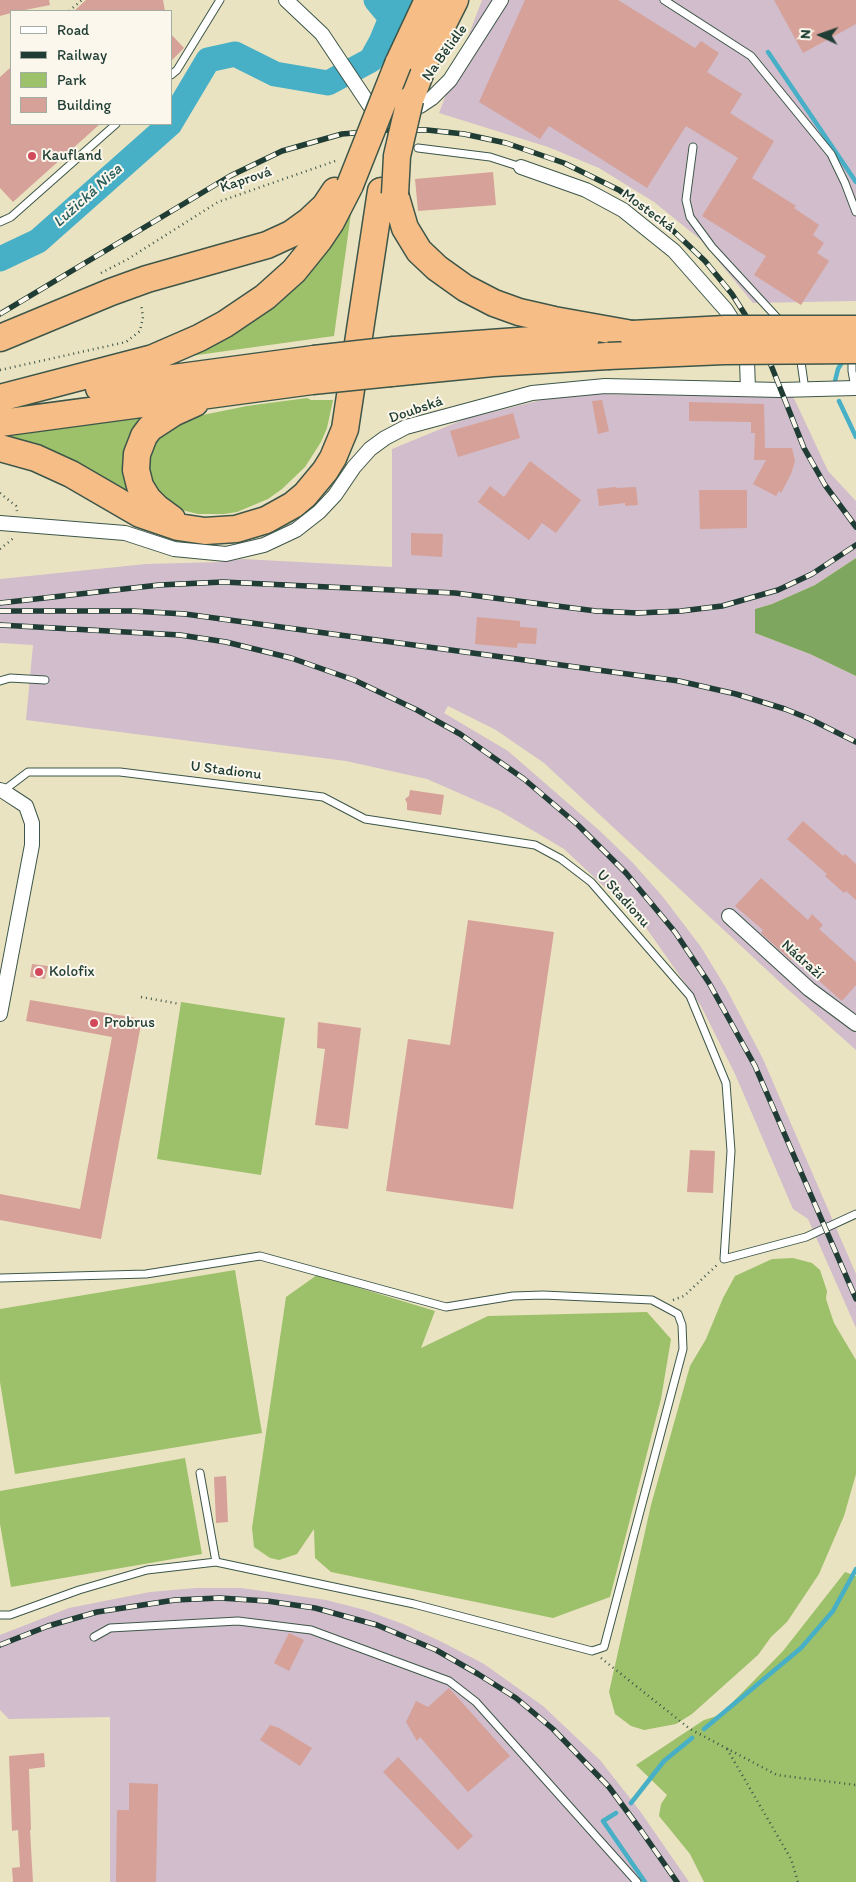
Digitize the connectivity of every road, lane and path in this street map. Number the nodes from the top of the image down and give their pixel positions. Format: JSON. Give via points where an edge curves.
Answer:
{"nodes":[{"id":1,"x":82,"y":0,"type":"edge"},
{"id":2,"x":220,"y":0,"type":"edge"},
{"id":3,"x":286,"y":0,"type":"edge"},
{"id":4,"x":428,"y":0,"type":"edge"},
{"id":5,"x":455,"y":0,"type":"edge"},
{"id":6,"x":501,"y":0,"type":"edge"},
{"id":7,"x":664,"y":0,"type":"edge"},
{"id":8,"x":78,"y":2,"type":"edge"},
{"id":9,"x":398,"y":64,"type":"junction"},
{"id":10,"x":172,"y":74,"type":"edge"},
{"id":11,"x":115,"y":125,"type":"edge"},
{"id":12,"x":693,"y":147,"type":"dead end"},
{"id":13,"x":418,"y":148,"type":"dead end"},
{"id":14,"x":521,"y":167,"type":"joint"},
{"id":15,"x":363,"y":177,"type":"junction"},
{"id":16,"x":856,"y":212,"type":"edge"},
{"id":17,"x":0,"y":222,"type":"edge"},
{"id":18,"x":128,"y":259,"type":"dead end"},
{"id":19,"x":140,"y":304,"type":"dead end"},
{"id":20,"x":0,"y":338,"type":"edge"},
{"id":21,"x":613,"y":338,"type":"junction"},
{"id":22,"x":854,"y":344,"type":"edge"},
{"id":23,"x":0,"y":370,"type":"edge"},
{"id":24,"x":313,"y":370,"type":"junction"},
{"id":25,"x":856,"y":388,"type":"edge"},
{"id":26,"x":748,"y":389,"type":"junction"},
{"id":27,"x":242,"y":390,"type":"junction"},
{"id":28,"x":805,"y":390,"type":"junction"},
{"id":29,"x":0,"y":398,"type":"edge"},
{"id":30,"x":0,"y":402,"type":"edge"},
{"id":31,"x":0,"y":423,"type":"edge"},
{"id":32,"x":0,"y":448,"type":"edge"},
{"id":33,"x":0,"y":523,"type":"edge"},
{"id":34,"x":206,"y":531,"type":"junction"},
{"id":35,"x":45,"y":680,"type":"dead end"},
{"id":36,"x":0,"y":681,"type":"edge"},
{"id":37,"x":2,"y":790,"type":"edge"},
{"id":38,"x":729,"y":916,"type":"dead end"},
{"id":39,"x":141,"y":997,"type":"dead end"},
{"id":40,"x":180,"y":1004,"type":"dead end"},
{"id":41,"x":0,"y":1014,"type":"edge"},
{"id":42,"x":856,"y":1024,"type":"edge"},
{"id":43,"x":856,"y":1214,"type":"edge"},
{"id":44,"x":724,"y":1259,"type":"junction"},
{"id":45,"x":0,"y":1278,"type":"edge"},
{"id":46,"x":662,"y":1304,"type":"junction"},
{"id":47,"x":200,"y":1473,"type":"dead end"},
{"id":48,"x":216,"y":1562,"type":"junction"},
{"id":49,"x":0,"y":1615,"type":"edge"},
{"id":50,"x":94,"y":1637,"type":"dead end"},
{"id":51,"x":592,"y":1651,"type":"junction"},
{"id":52,"x":726,"y":1749,"type":"junction"},
{"id":53,"x":856,"y":1785,"type":"edge"},
{"id":54,"x":637,"y":1882,"type":"edge"},
{"id":55,"x":798,"y":1882,"type":"edge"}],
"edges":[{"from":1,"to":8,"type":"path"},
{"from":2,"to":10,"type":"lane"},
{"from":3,"to":6,"type":"street","name":"Na Bělidle","via":[[322,34],[372,109],[410,108],[432,98],[450,80]]},
{"from":4,"to":9,"type":"highway"},
{"from":5,"to":15,"type":"highway","bridge":true,"via":[[427,56],[397,136]]},
{"from":7,"to":16,"type":"lane","via":[[751,56],[831,154]]},
{"from":9,"to":15,"type":"highway","bridge":true},
{"from":9,"to":15,"type":"highway","bridge":true},
{"from":11,"to":17,"type":"lane","via":[[11,217]]},
{"from":12,"to":28,"type":"lane","via":[[686,200],[690,217],[712,248],[792,334]]},
{"from":13,"to":14,"type":"lane","name":"Mostecká","via":[[490,157]]},
{"from":14,"to":26,"type":"street","name":"Mostecká","via":[[586,190],[623,210],[674,251],[735,324],[747,361]]},
{"from":15,"to":18,"type":"path","name":"Kaprová","via":[[218,202]]},
{"from":15,"to":20,"type":"highway","via":[[291,234],[147,279]]},
{"from":15,"to":21,"type":"highway","via":[[420,251],[465,288],[519,312]]},
{"from":15,"to":29,"type":"highway","via":[[306,257],[280,285],[225,324],[154,358]]},
{"from":15,"to":34,"type":"highway","via":[[349,406],[333,458],[316,484],[280,513],[236,529]]},
{"from":19,"to":23,"type":"path","via":[[143,317],[140,331],[126,342]]},
{"from":21,"to":22,"type":"highway","bridge":true,"via":[[725,329]]},
{"from":21,"to":24,"type":"highway","bridge":true,"via":[[493,363],[392,362]]},
{"from":22,"to":25,"type":"lane","via":[[852,371]]},
{"from":24,"to":27,"type":"highway"},
{"from":24,"to":30,"type":"highway","via":[[217,371]]},
{"from":25,"to":28,"type":"street","name":"Doubská"},
{"from":26,"to":28,"type":"street","name":"Doubská"},
{"from":26,"to":33,"type":"street","name":"Doubská","via":[[605,386],[532,392],[406,427],[370,449],[335,495],[296,530],[264,545],[226,554],[174,549],[125,533]]},
{"from":27,"to":31,"type":"highway"},
{"from":27,"to":34,"type":"highway","via":[[197,402],[158,421],[144,436],[137,454],[137,478],[148,499],[169,517]]},
{"from":32,"to":34,"type":"highway","via":[[36,458],[71,474],[151,519]]},
{"from":35,"to":36,"type":"lane","via":[[10,678]]},
{"from":37,"to":41,"type":"street","via":[[26,806],[32,823],[32,845]]},
{"from":37,"to":44,"type":"lane","name":"U Stadionu","via":[[28,772],[120,772],[323,797],[365,819],[535,845],[561,859],[591,882],[690,996],[726,1082],[731,1151]]},
{"from":38,"to":42,"type":"street","name":"Nádraží","via":[[809,989]]},
{"from":39,"to":40,"type":"path"},
{"from":43,"to":44,"type":"lane","via":[[806,1237]]},
{"from":44,"to":46,"type":"path","via":[[684,1296]]},
{"from":45,"to":46,"type":"lane","via":[[146,1274],[260,1256],[446,1307],[514,1296],[543,1295],[652,1300]]},
{"from":46,"to":51,"type":"lane","via":[[678,1314],[683,1349],[604,1647]]},
{"from":47,"to":48,"type":"lane"},
{"from":48,"to":49,"type":"lane","via":[[147,1570],[10,1615]]},
{"from":48,"to":51,"type":"lane","via":[[414,1604]]},
{"from":50,"to":54,"type":"lane","via":[[110,1628],[238,1620],[311,1630],[449,1681],[476,1702]]},
{"from":51,"to":52,"type":"path","via":[[690,1729]]},
{"from":52,"to":53,"type":"path","via":[[777,1775]]},
{"from":52,"to":55,"type":"path","via":[[791,1859]]}]}
